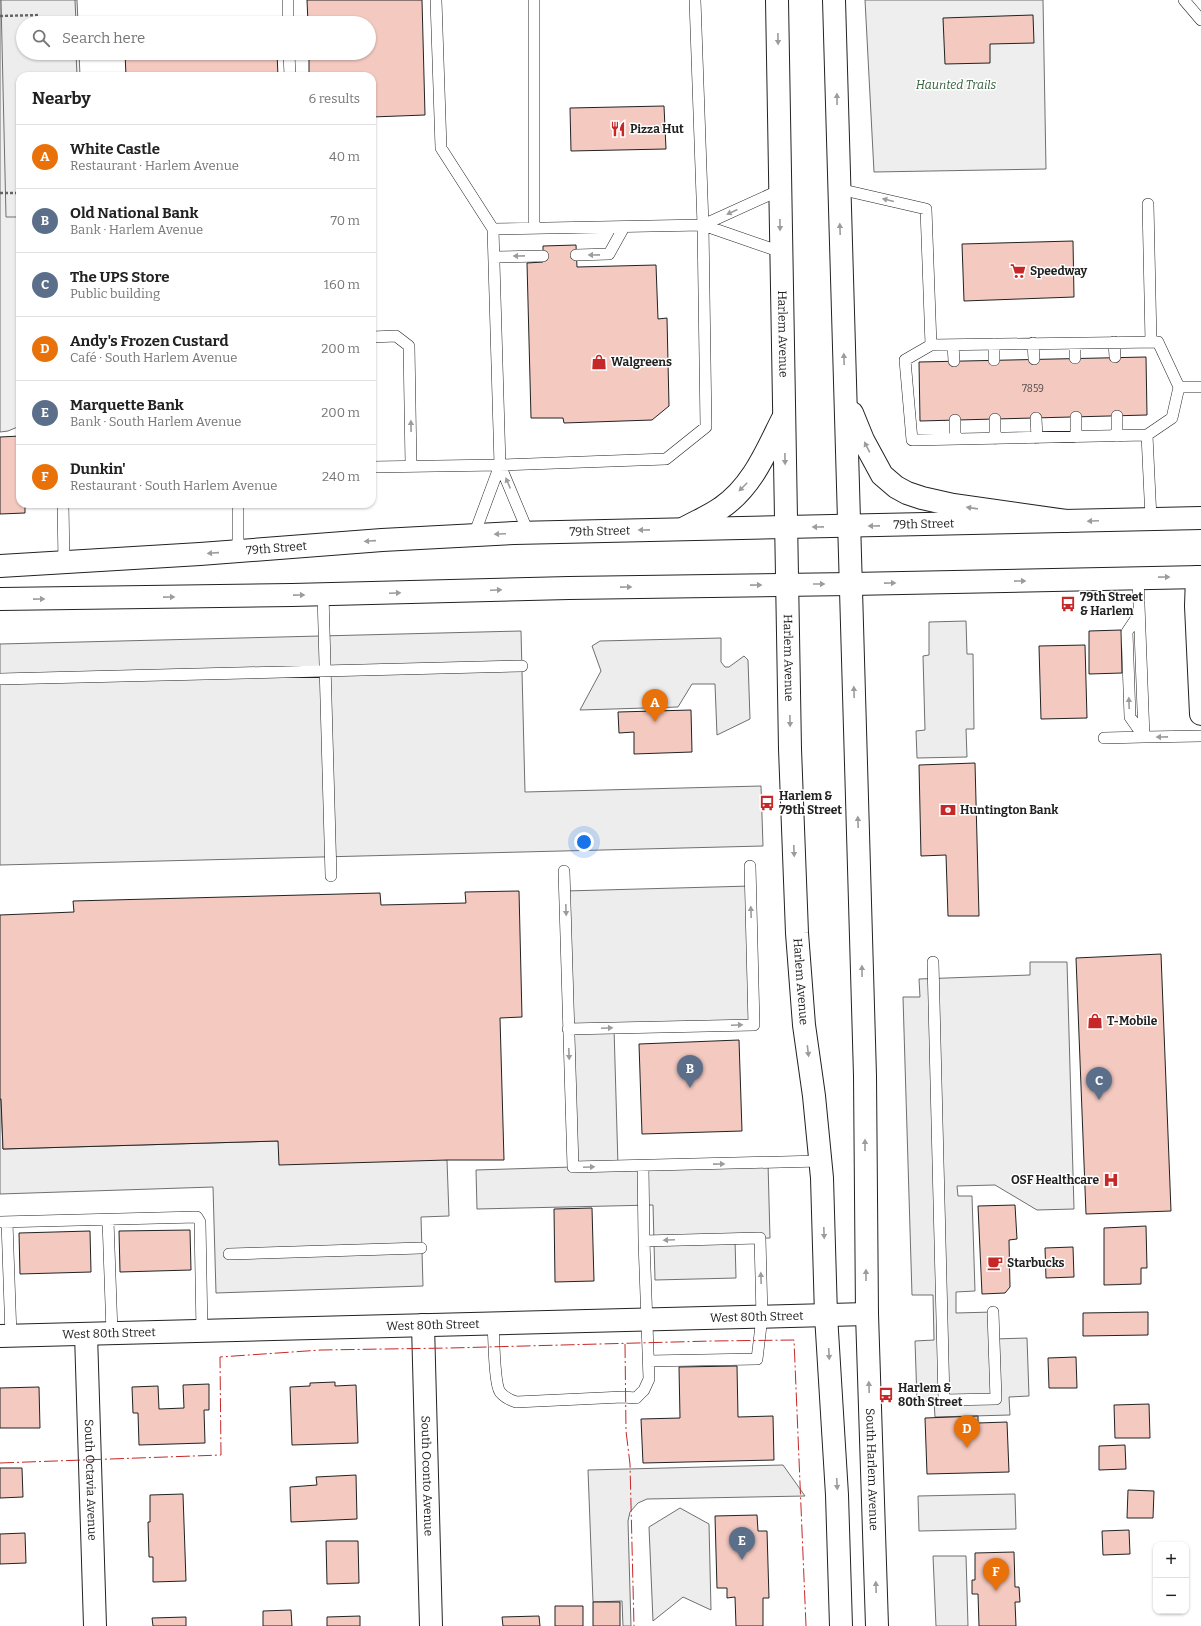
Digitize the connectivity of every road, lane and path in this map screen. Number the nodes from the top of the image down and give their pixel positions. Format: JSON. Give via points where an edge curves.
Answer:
{"nodes":[{"id":1,"x":288,"y":0,"type":"edge"},
{"id":2,"x":436,"y":0,"type":"edge"},
{"id":3,"x":534,"y":0,"type":"edge"},
{"id":4,"x":695,"y":0,"type":"edge"},
{"id":5,"x":777,"y":0,"type":"edge"},
{"id":6,"x":834,"y":0,"type":"edge"},
{"id":7,"x":1184,"y":0,"type":"edge"},
{"id":8,"x":40,"y":15,"type":"dead end"},
{"id":9,"x":0,"y":16,"type":"edge"},
{"id":10,"x":288,"y":16,"type":"edge"},
{"id":11,"x":1201,"y":20,"type":"edge"},
{"id":12,"x":289,"y":60,"type":"edge"},
{"id":13,"x":290,"y":72,"type":"edge"},
{"id":14,"x":839,"y":189,"type":"junction"},
{"id":15,"x":780,"y":190,"type":"junction"},
{"id":16,"x":16,"y":192,"type":"edge"},
{"id":17,"x":0,"y":193,"type":"edge"},
{"id":18,"x":1148,"y":204,"type":"dead end"},
{"id":19,"x":703,"y":226,"type":"junction"},
{"id":20,"x":624,"y":227,"type":"junction"},
{"id":21,"x":534,"y":228,"type":"junction"},
{"id":22,"x":493,"y":229,"type":"junction"},
{"id":23,"x":781,"y":252,"type":"junction"},
{"id":24,"x":576,"y":255,"type":"dead end"},
{"id":25,"x":543,"y":256,"type":"dead end"},
{"id":26,"x":494,"y":257,"type":"junction"},
{"id":27,"x":376,"y":337,"type":"edge"},
{"id":28,"x":1114,"y":342,"type":"junction"},
{"id":29,"x":1151,"y":342,"type":"junction"},
{"id":30,"x":1033,"y":343,"type":"junction"},
{"id":31,"x":1075,"y":343,"type":"junction"},
{"id":32,"x":994,"y":344,"type":"junction"},
{"id":33,"x":931,"y":345,"type":"junction"},
{"id":34,"x":953,"y":345,"type":"junction"},
{"id":35,"x":1115,"y":357,"type":"dead end"},
{"id":36,"x":1075,"y":358,"type":"dead end"},
{"id":37,"x":1034,"y":359,"type":"dead end"},
{"id":38,"x":994,"y":360,"type":"dead end"},
{"id":39,"x":954,"y":361,"type":"dead end"},
{"id":40,"x":1201,"y":386,"type":"edge"},
{"id":41,"x":1179,"y":387,"type":"junction"},
{"id":42,"x":846,"y":398,"type":"junction"},
{"id":43,"x":1117,"y":416,"type":"dead end"},
{"id":44,"x":784,"y":417,"type":"junction"},
{"id":45,"x":1076,"y":417,"type":"dead end"},
{"id":46,"x":1036,"y":418,"type":"dead end"},
{"id":47,"x":994,"y":419,"type":"dead end"},
{"id":48,"x":955,"y":420,"type":"dead end"},
{"id":49,"x":1147,"y":435,"type":"junction"},
{"id":50,"x":1117,"y":436,"type":"junction"},
{"id":51,"x":1076,"y":437,"type":"junction"},
{"id":52,"x":1037,"y":438,"type":"junction"},
{"id":53,"x":995,"y":439,"type":"junction"},
{"id":54,"x":955,"y":440,"type":"junction"},
{"id":55,"x":411,"y":465,"type":"junction"},
{"id":56,"x":500,"y":465,"type":"junction"},
{"id":57,"x":376,"y":467,"type":"edge"},
{"id":58,"x":63,"y":508,"type":"edge"},
{"id":59,"x":238,"y":508,"type":"edge"},
{"id":60,"x":1201,"y":518,"type":"edge"},
{"id":61,"x":1151,"y":519,"type":"junction"},
{"id":62,"x":1066,"y":522,"type":"junction"},
{"id":63,"x":850,"y":526,"type":"junction"},
{"id":64,"x":786,"y":527,"type":"junction"},
{"id":65,"x":683,"y":529,"type":"junction"},
{"id":66,"x":528,"y":532,"type":"junction"},
{"id":67,"x":474,"y":535,"type":"junction"},
{"id":68,"x":238,"y":551,"type":"junction"},
{"id":69,"x":64,"y":562,"type":"junction"},
{"id":70,"x":0,"y":566,"type":"edge"},
{"id":71,"x":1199,"y":577,"type":"edge"},
{"id":72,"x":1138,"y":578,"type":"junction"},
{"id":73,"x":787,"y":584,"type":"junction"},
{"id":74,"x":852,"y":584,"type":"junction"},
{"id":75,"x":323,"y":594,"type":"junction"},
{"id":76,"x":0,"y":599,"type":"edge"},
{"id":77,"x":522,"y":666,"type":"dead end"},
{"id":78,"x":325,"y":671,"type":"junction"},
{"id":79,"x":0,"y":679,"type":"edge"},
{"id":80,"x":1201,"y":714,"type":"edge"},
{"id":81,"x":1201,"y":736,"type":"edge"},
{"id":82,"x":1144,"y":737,"type":"junction"},
{"id":83,"x":1104,"y":738,"type":"dead end"},
{"id":84,"x":750,"y":866,"type":"dead end"},
{"id":85,"x":564,"y":871,"type":"dead end"},
{"id":86,"x":331,"y":876,"type":"dead end"},
{"id":87,"x":933,"y":962,"type":"dead end"},
{"id":88,"x":568,"y":1029,"type":"junction"},
{"id":89,"x":820,"y":1162,"type":"junction"},
{"id":90,"x":642,"y":1166,"type":"junction"},
{"id":91,"x":108,"y":1220,"type":"junction"},
{"id":92,"x":3,"y":1222,"type":"edge"},
{"id":93,"x":644,"y":1241,"type":"junction"},
{"id":94,"x":422,"y":1248,"type":"dead end"},
{"id":95,"x":229,"y":1254,"type":"dead end"},
{"id":96,"x":993,"y":1312,"type":"dead end"},
{"id":97,"x":867,"y":1314,"type":"junction"},
{"id":98,"x":826,"y":1315,"type":"junction"},
{"id":99,"x":762,"y":1316,"type":"junction"},
{"id":100,"x":646,"y":1319,"type":"junction"},
{"id":101,"x":493,"y":1323,"type":"junction"},
{"id":102,"x":423,"y":1325,"type":"junction"},
{"id":103,"x":202,"y":1331,"type":"junction"},
{"id":104,"x":112,"y":1333,"type":"junction"},
{"id":105,"x":86,"y":1334,"type":"junction"},
{"id":106,"x":6,"y":1336,"type":"edge"},
{"id":107,"x":648,"y":1361,"type":"junction"},
{"id":108,"x":95,"y":1626,"type":"edge"},
{"id":109,"x":431,"y":1626,"type":"edge"},
{"id":110,"x":841,"y":1626,"type":"edge"},
{"id":111,"x":878,"y":1626,"type":"edge"}],
"edges":[{"from":1,"to":10,"type":"lane"},
{"from":2,"to":22,"type":"lane","via":[[441,148]]},
{"from":3,"to":21,"type":"lane"},
{"from":4,"to":19,"type":"lane"},
{"from":5,"to":15,"type":"main road","name":"Harlem Avenue","one_way":true},
{"from":14,"to":6,"type":"main road","one_way":true},
{"from":7,"to":11,"type":"lane"},
{"from":8,"to":9,"type":"path"},
{"from":12,"to":13,"type":"lane"},
{"from":33,"to":14,"type":"lane","one_way":true,"via":[[926,209]]},
{"from":42,"to":14,"type":"main road","one_way":true},
{"from":15,"to":19,"type":"lane","one_way":true},
{"from":15,"to":23,"type":"main road","name":"Harlem Avenue","one_way":true},
{"from":16,"to":17,"type":"path"},
{"from":18,"to":29,"type":"lane"},
{"from":19,"to":20,"type":"lane"},
{"from":19,"to":23,"type":"lane"},
{"from":19,"to":56,"type":"lane","via":[[706,427],[666,459]]},
{"from":20,"to":21,"type":"lane"},
{"from":20,"to":24,"type":"lane","one_way":true,"via":[[609,254]]},
{"from":21,"to":22,"type":"lane"},
{"from":22,"to":26,"type":"lane"},
{"from":23,"to":44,"type":"main road","name":"Harlem Avenue"},
{"from":25,"to":26,"type":"lane","one_way":true},
{"from":26,"to":56,"type":"lane"},
{"from":55,"to":27,"type":"lane","one_way":true,"via":[[409,346],[396,336]]},
{"from":28,"to":29,"type":"lane"},
{"from":28,"to":31,"type":"lane"},
{"from":28,"to":35,"type":"lane"},
{"from":29,"to":41,"type":"lane","via":[[1158,342]]},
{"from":30,"to":31,"type":"lane"},
{"from":30,"to":32,"type":"lane"},
{"from":30,"to":37,"type":"lane"},
{"from":31,"to":36,"type":"lane"},
{"from":32,"to":34,"type":"lane"},
{"from":32,"to":38,"type":"lane"},
{"from":33,"to":34,"type":"lane"},
{"from":33,"to":54,"type":"lane","via":[[905,360],[912,440]]},
{"from":34,"to":39,"type":"lane"},
{"from":40,"to":41,"type":"lane"},
{"from":41,"to":49,"type":"lane","via":[[1172,418]]},
{"from":62,"to":42,"type":"main road","one_way":true,"via":[[953,505],[901,490],[882,475],[863,440]]},
{"from":42,"to":63,"type":"main road"},
{"from":43,"to":50,"type":"lane"},
{"from":44,"to":64,"type":"main road","name":"Harlem Avenue","one_way":true},
{"from":44,"to":65,"type":"main road","one_way":true,"via":[[750,481],[722,508]]},
{"from":45,"to":51,"type":"lane"},
{"from":46,"to":52,"type":"lane"},
{"from":47,"to":53,"type":"lane"},
{"from":48,"to":54,"type":"lane"},
{"from":49,"to":50,"type":"lane"},
{"from":49,"to":61,"type":"lane"},
{"from":50,"to":51,"type":"lane"},
{"from":51,"to":52,"type":"lane"},
{"from":52,"to":53,"type":"lane"},
{"from":53,"to":54,"type":"lane"},
{"from":55,"to":56,"type":"lane"},
{"from":55,"to":57,"type":"lane"},
{"from":66,"to":56,"type":"lane","one_way":true},
{"from":56,"to":67,"type":"lane"},
{"from":58,"to":69,"type":"lane"},
{"from":59,"to":68,"type":"lane"},
{"from":60,"to":61,"type":"main road","name":"79th Street"},
{"from":61,"to":62,"type":"main road","name":"79th Street","one_way":true},
{"from":62,"to":63,"type":"main road","name":"79th Street","one_way":true},
{"from":63,"to":64,"type":"main road","name":"79th Street","one_way":true},
{"from":63,"to":74,"type":"main road"},
{"from":64,"to":65,"type":"main road","name":"79th Street"},
{"from":64,"to":73,"type":"main road","name":"Harlem Avenue"},
{"from":65,"to":66,"type":"main road","name":"79th Street","one_way":true},
{"from":66,"to":67,"type":"main road","name":"79th Street","one_way":true},
{"from":67,"to":68,"type":"main road","name":"79th Street","one_way":true},
{"from":68,"to":69,"type":"main road","name":"79th Street","one_way":true},
{"from":69,"to":70,"type":"main road","name":"79th Street"},
{"from":72,"to":71,"type":"main road","one_way":true},
{"from":71,"to":80,"type":"main road","via":[[1196,606]]},
{"from":74,"to":72,"type":"main road","one_way":true},
{"from":82,"to":72,"type":"lane","one_way":true},
{"from":73,"to":74,"type":"main road","one_way":true},
{"from":75,"to":73,"type":"main road","one_way":true},
{"from":73,"to":89,"type":"main road","name":"Harlem Avenue","one_way":true,"via":[[797,933],[804,1025]]},
{"from":97,"to":74,"type":"main road","one_way":true,"via":[[865,1076]]},
{"from":76,"to":75,"type":"main road","one_way":true},
{"from":75,"to":78,"type":"lane"},
{"from":77,"to":78,"type":"lane"},
{"from":78,"to":79,"type":"lane"},
{"from":78,"to":86,"type":"lane"},
{"from":81,"to":82,"type":"lane","one_way":true},
{"from":82,"to":83,"type":"lane"},
{"from":88,"to":84,"type":"lane","one_way":true,"via":[[754,1025]]},
{"from":85,"to":88,"type":"lane","one_way":true},
{"from":87,"to":96,"type":"lane","via":[[944,1400],[996,1399]]},
{"from":88,"to":90,"type":"lane","one_way":true,"via":[[573,1167]]},
{"from":90,"to":89,"type":"lane","one_way":true},
{"from":89,"to":98,"type":"main road","name":"Harlem Avenue","one_way":true},
{"from":90,"to":93,"type":"lane"},
{"from":91,"to":92,"type":"lane"},
{"from":91,"to":103,"type":"lane","via":[[197,1217],[200,1222]]},
{"from":91,"to":104,"type":"lane"},
{"from":92,"to":106,"type":"lane"},
{"from":99,"to":93,"type":"lane","one_way":true,"via":[[760,1238]]},
{"from":93,"to":100,"type":"lane"},
{"from":94,"to":95,"type":"lane"},
{"from":97,"to":98,"type":"main road","name":"West 80th Street"},
{"from":111,"to":97,"type":"main road","name":"South Harlem Avenue","one_way":true},
{"from":98,"to":99,"type":"main road","name":"West 80th Street"},
{"from":98,"to":110,"type":"main road","one_way":true,"via":[[837,1495]]},
{"from":99,"to":100,"type":"main road","name":"West 80th Street"},
{"from":99,"to":107,"type":"lane","via":[[757,1358]]},
{"from":100,"to":101,"type":"main road","name":"West 80th Street"},
{"from":100,"to":107,"type":"lane"},
{"from":101,"to":102,"type":"main road","name":"West 80th Street"},
{"from":101,"to":107,"type":"lane","via":[[500,1391],[516,1402],[636,1398],[644,1390],[649,1379]]},
{"from":102,"to":103,"type":"main road","name":"West 80th Street"},
{"from":102,"to":109,"type":"main road","name":"South Oconto Avenue"},
{"from":103,"to":104,"type":"main road","name":"West 80th Street"},
{"from":104,"to":105,"type":"main road","name":"West 80th Street"},
{"from":105,"to":106,"type":"main road","name":"West 80th Street"},
{"from":105,"to":108,"type":"main road","name":"South Octavia Avenue"}]}
